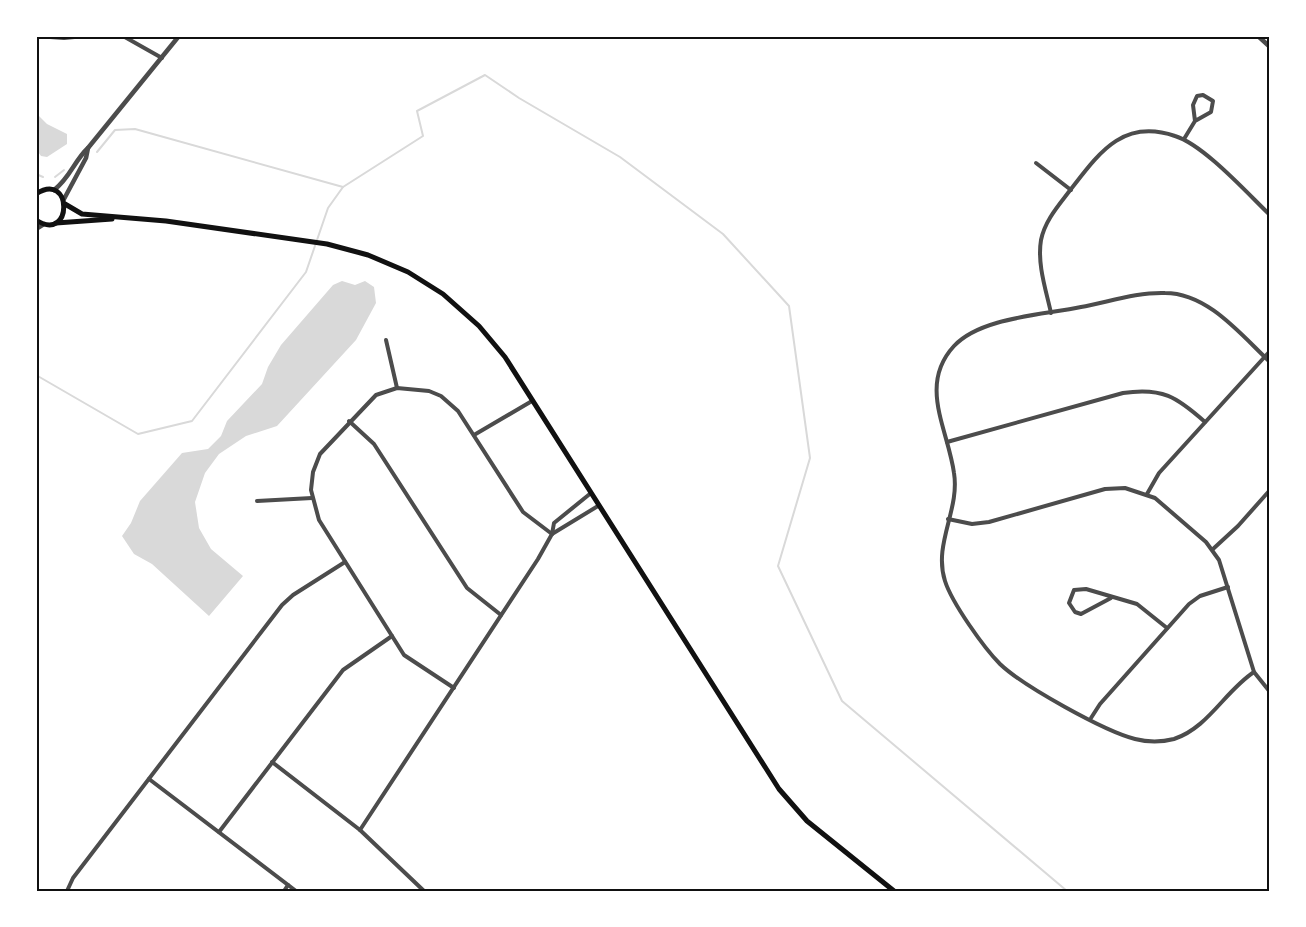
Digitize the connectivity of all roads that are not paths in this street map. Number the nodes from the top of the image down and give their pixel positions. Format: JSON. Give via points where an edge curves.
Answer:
{"nodes":[{"id":1,"x":36,"y":36,"type":"edge"},
{"id":2,"x":85,"y":36,"type":"edge"},
{"id":3,"x":123,"y":36,"type":"edge"},
{"id":4,"x":179,"y":36,"type":"edge"},
{"id":5,"x":1258,"y":36,"type":"edge"},
{"id":6,"x":1270,"y":47,"type":"edge"},
{"id":7,"x":163,"y":58,"type":"junction"},
{"id":8,"x":1195,"y":121,"type":"junction"},
{"id":9,"x":1184,"y":140,"type":"junction"},
{"id":10,"x":88,"y":148,"type":"junction"},
{"id":11,"x":1036,"y":163,"type":"dead end"},
{"id":12,"x":54,"y":190,"type":"junction"},
{"id":13,"x":1071,"y":190,"type":"junction"},
{"id":14,"x":36,"y":194,"type":"edge"},
{"id":15,"x":64,"y":202,"type":"junction"},
{"id":16,"x":1270,"y":215,"type":"edge"},
{"id":17,"x":114,"y":219,"type":"junction"},
{"id":18,"x":36,"y":220,"type":"edge"},
{"id":19,"x":54,"y":223,"type":"junction"},
{"id":20,"x":44,"y":224,"type":"junction"},
{"id":21,"x":36,"y":229,"type":"edge"},
{"id":22,"x":1051,"y":313,"type":"junction"},
{"id":23,"x":386,"y":340,"type":"dead end"},
{"id":24,"x":1270,"y":351,"type":"edge"},
{"id":25,"x":1264,"y":357,"type":"junction"},
{"id":26,"x":1270,"y":362,"type":"edge"},
{"id":27,"x":397,"y":388,"type":"junction"},
{"id":28,"x":531,"y":401,"type":"junction"},
{"id":29,"x":349,"y":421,"type":"junction"},
{"id":30,"x":1205,"y":422,"type":"junction"},
{"id":31,"x":474,"y":435,"type":"junction"},
{"id":32,"x":947,"y":442,"type":"junction"},
{"id":33,"x":1270,"y":490,"type":"edge"},
{"id":34,"x":591,"y":493,"type":"junction"},
{"id":35,"x":1147,"y":494,"type":"junction"},
{"id":36,"x":312,"y":498,"type":"junction"},
{"id":37,"x":257,"y":501,"type":"dead end"},
{"id":38,"x":598,"y":506,"type":"junction"},
{"id":39,"x":948,"y":519,"type":"junction"},
{"id":40,"x":552,"y":534,"type":"junction"},
{"id":41,"x":1212,"y":549,"type":"junction"},
{"id":42,"x":345,"y":562,"type":"junction"},
{"id":43,"x":1228,"y":587,"type":"junction"},
{"id":44,"x":1111,"y":598,"type":"junction"},
{"id":45,"x":501,"y":615,"type":"junction"},
{"id":46,"x":1167,"y":628,"type":"junction"},
{"id":47,"x":392,"y":636,"type":"junction"},
{"id":48,"x":1254,"y":672,"type":"junction"},
{"id":49,"x":454,"y":688,"type":"junction"},
{"id":50,"x":1270,"y":692,"type":"edge"},
{"id":51,"x":1091,"y":718,"type":"junction"},
{"id":52,"x":272,"y":762,"type":"junction"},
{"id":53,"x":149,"y":779,"type":"junction"},
{"id":54,"x":360,"y":830,"type":"junction"},
{"id":55,"x":219,"y":832,"type":"junction"},
{"id":56,"x":288,"y":885,"type":"junction"},
{"id":57,"x":67,"y":891,"type":"edge"},
{"id":58,"x":284,"y":891,"type":"edge"},
{"id":59,"x":296,"y":891,"type":"edge"},
{"id":60,"x":424,"y":891,"type":"edge"},
{"id":61,"x":894,"y":891,"type":"edge"}],
"edges":[{"from":1,"to":2,"type":"street"},
{"from":3,"to":7,"type":"street"},
{"from":4,"to":7,"type":"street"},
{"from":5,"to":6,"type":"street"},
{"from":7,"to":10,"type":"street"},
{"from":8,"to":8,"type":"street","via":[[1211,112],[1214,106],[1209,97],[1197,96],[1193,105]]},
{"from":8,"to":9,"type":"street"},
{"from":9,"to":13,"type":"street","via":[[1153,131],[1125,136],[1097,155]]},
{"from":9,"to":16,"type":"street"},
{"from":10,"to":12,"type":"street","via":[[79,156],[67,180]]},
{"from":10,"to":15,"type":"street"},
{"from":11,"to":13,"type":"street"},
{"from":12,"to":14,"type":"main road"},
{"from":12,"to":15,"type":"main road"},
{"from":13,"to":22,"type":"street","via":[[1047,223],[1041,241]]},
{"from":15,"to":17,"type":"main road","via":[[82,214]]},
{"from":15,"to":19,"type":"main road","via":[[62,217]]},
{"from":17,"to":19,"type":"main road"},
{"from":17,"to":28,"type":"main road","via":[[166,221],[303,240],[349,248],[392,264],[443,294],[493,341]]},
{"from":18,"to":20,"type":"main road"},
{"from":19,"to":20,"type":"main road"},
{"from":20,"to":21,"type":"street"},
{"from":22,"to":25,"type":"street","via":[[1145,295],[1176,294],[1204,304]]},
{"from":22,"to":32,"type":"street","via":[[988,325],[954,346],[939,371],[936,388],[938,416]]},
{"from":23,"to":27,"type":"street"},
{"from":24,"to":25,"type":"street"},
{"from":25,"to":26,"type":"street"},
{"from":25,"to":30,"type":"street"},
{"from":27,"to":29,"type":"street","via":[[376,395]]},
{"from":27,"to":31,"type":"street","via":[[417,388],[441,396],[458,411]]},
{"from":28,"to":31,"type":"street"},
{"from":28,"to":34,"type":"main road"},
{"from":29,"to":36,"type":"street","via":[[316,462]]},
{"from":29,"to":45,"type":"street","via":[[374,444],[466,588]]},
{"from":30,"to":32,"type":"street","via":[[1177,399],[1140,390]]},
{"from":30,"to":35,"type":"street","via":[[1159,473]]},
{"from":31,"to":40,"type":"street","via":[[523,512]]},
{"from":32,"to":39,"type":"street","via":[[955,475]]},
{"from":33,"to":41,"type":"street"},
{"from":34,"to":38,"type":"main road"},
{"from":34,"to":40,"type":"street","via":[[558,519]]},
{"from":35,"to":39,"type":"street","via":[[1125,488],[1105,489],[989,522],[972,524]]},
{"from":35,"to":41,"type":"street","via":[[1162,502]]},
{"from":36,"to":37,"type":"street"},
{"from":36,"to":42,"type":"street","via":[[319,520]]},
{"from":38,"to":40,"type":"street"},
{"from":38,"to":61,"type":"main road","via":[[779,789],[807,821]]},
{"from":39,"to":51,"type":"street","via":[[942,545],[945,582],[986,648],[1023,682]]},
{"from":40,"to":45,"type":"street"},
{"from":41,"to":43,"type":"street"},
{"from":42,"to":47,"type":"street"},
{"from":42,"to":53,"type":"street","via":[[282,605]]},
{"from":43,"to":46,"type":"street","via":[[1200,596]]},
{"from":43,"to":48,"type":"street"},
{"from":44,"to":44,"type":"street","via":[[1078,588],[1072,592],[1069,603],[1074,612],[1081,614]]},
{"from":44,"to":46,"type":"street","via":[[1137,604]]},
{"from":45,"to":49,"type":"street"},
{"from":46,"to":51,"type":"street"},
{"from":47,"to":49,"type":"street","via":[[410,660]]},
{"from":47,"to":52,"type":"street","via":[[343,670]]},
{"from":48,"to":50,"type":"street"},
{"from":48,"to":51,"type":"street","via":[[1198,726],[1175,738],[1151,742],[1134,739]]},
{"from":49,"to":54,"type":"street"},
{"from":52,"to":54,"type":"street"},
{"from":52,"to":55,"type":"street"},
{"from":53,"to":55,"type":"street"},
{"from":53,"to":57,"type":"street"},
{"from":54,"to":60,"type":"street"},
{"from":55,"to":56,"type":"street"},
{"from":56,"to":58,"type":"street"},
{"from":56,"to":59,"type":"street"}]}
